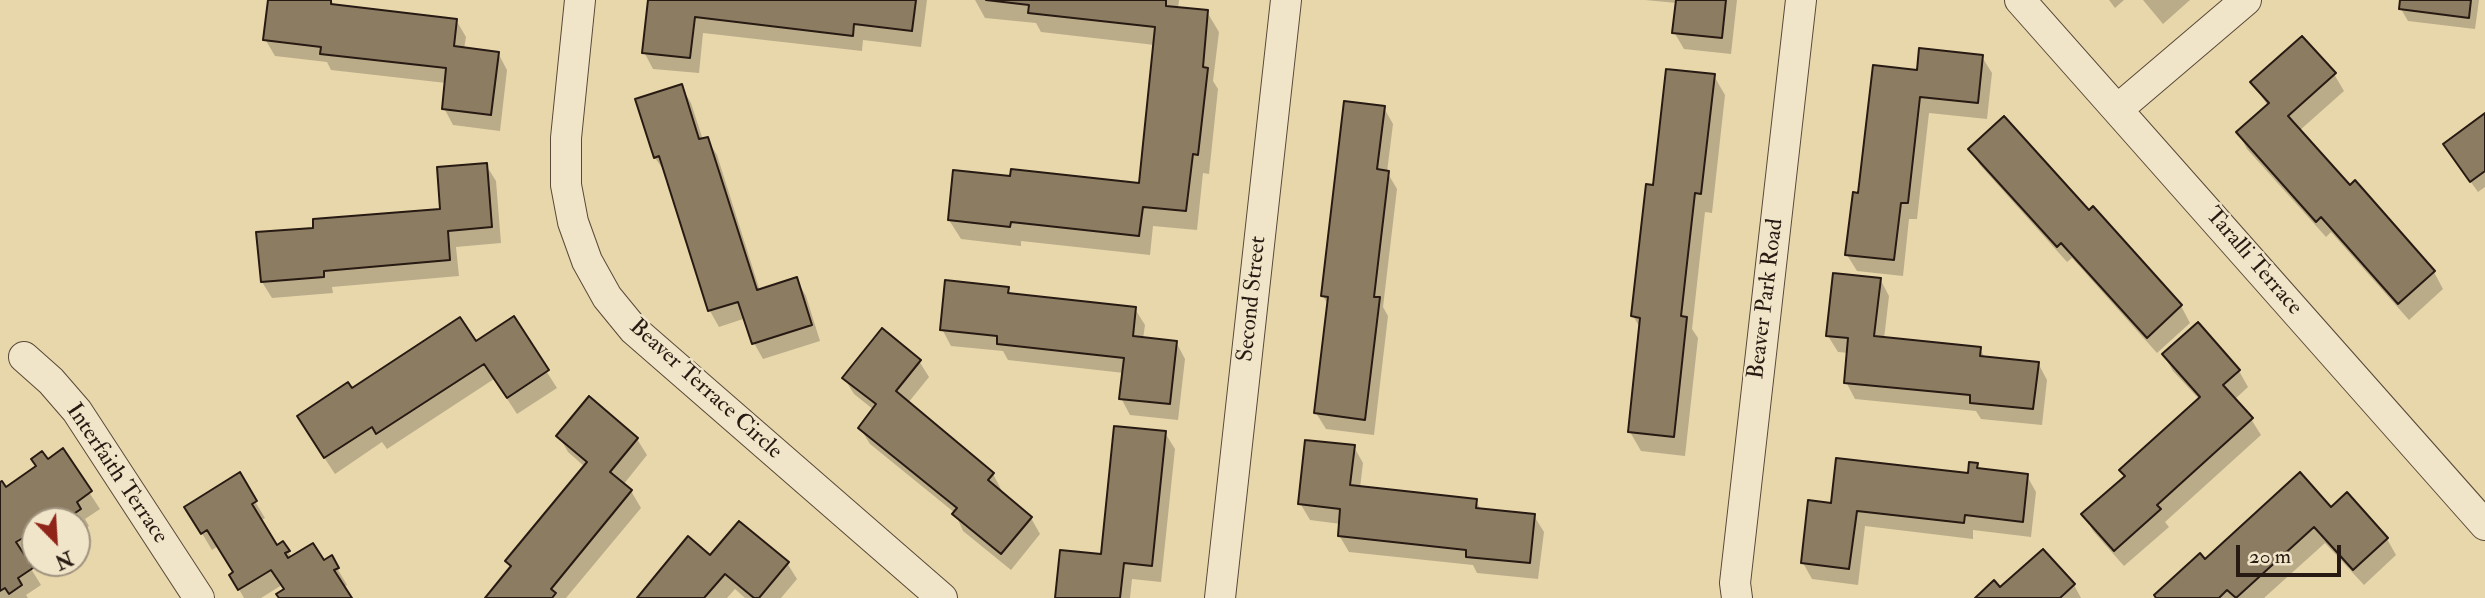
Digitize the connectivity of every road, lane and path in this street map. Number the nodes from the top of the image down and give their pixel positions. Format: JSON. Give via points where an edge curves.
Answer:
{"nodes":[{"id":1,"x":580,"y":0,"type":"edge"},
{"id":2,"x":1286,"y":0,"type":"edge"},
{"id":3,"x":1801,"y":0,"type":"edge"},
{"id":4,"x":2020,"y":0,"type":"edge"},
{"id":5,"x":2246,"y":0,"type":"edge"},
{"id":6,"x":2118,"y":109,"type":"junction"},
{"id":7,"x":24,"y":357,"type":"dead end"},
{"id":8,"x":2485,"y":525,"type":"edge"},
{"id":9,"x":199,"y":598,"type":"edge"},
{"id":10,"x":942,"y":598,"type":"edge"},
{"id":11,"x":1220,"y":598,"type":"edge"},
{"id":12,"x":1737,"y":598,"type":"edge"}],
"edges":[{"from":1,"to":10,"type":"street","name":"Beaver Terrace Circle","via":[[566,138],[566,185],[577,235],[607,297],[634,330]]},
{"from":2,"to":11,"type":"street","name":"Second Street"},
{"from":3,"to":12,"type":"street","name":"Beaver Park Road","via":[[1735,583]]},
{"from":4,"to":6,"type":"street","name":"Taralli Terrace"},
{"from":5,"to":6,"type":"street"},
{"from":6,"to":8,"type":"street","name":"Taralli Terrace"},
{"from":7,"to":9,"type":"street","name":"Interfaith Terrace","via":[[77,411]]}]}
